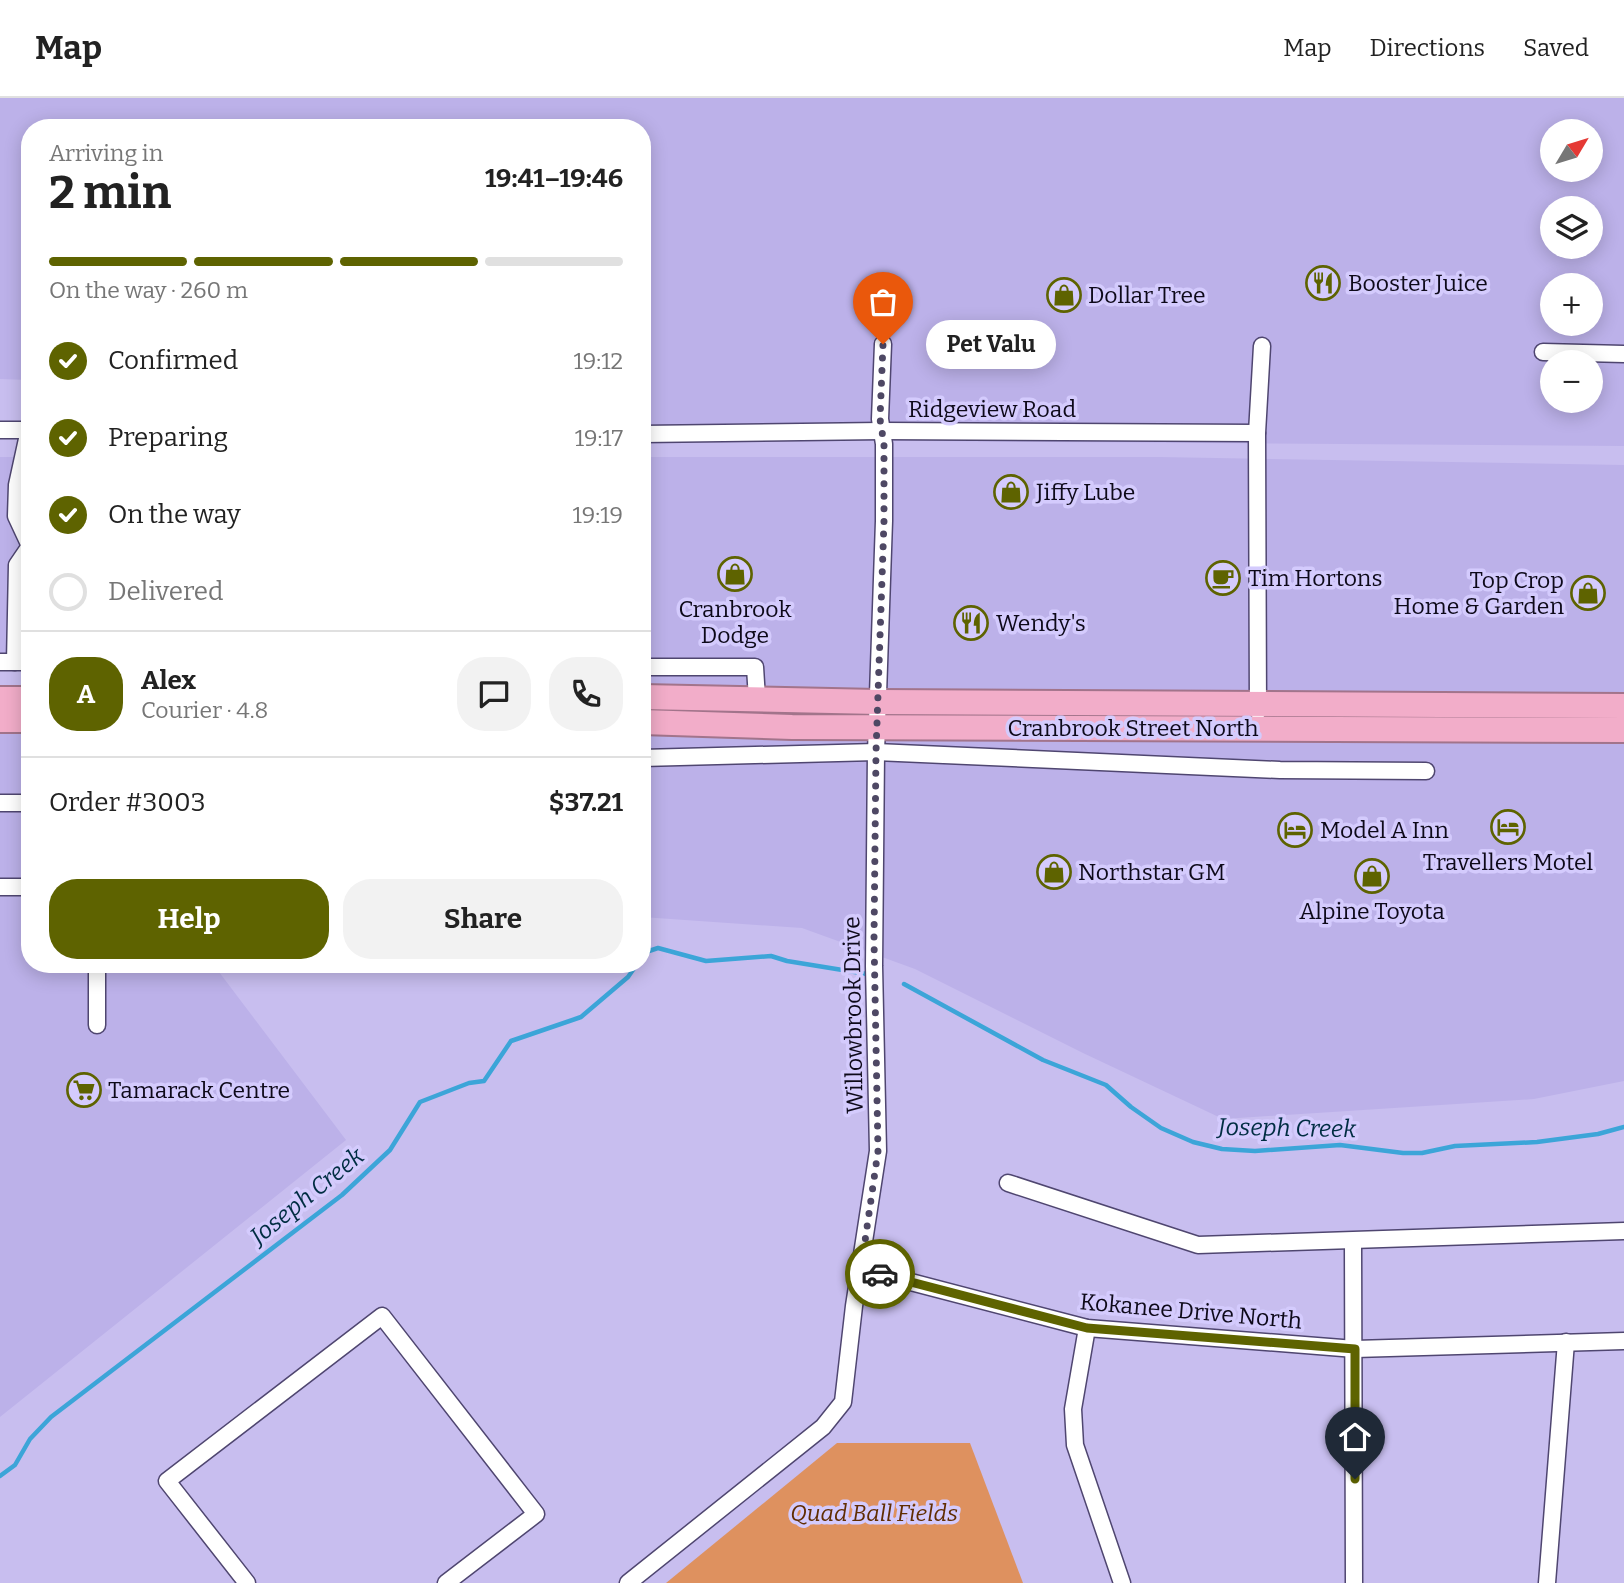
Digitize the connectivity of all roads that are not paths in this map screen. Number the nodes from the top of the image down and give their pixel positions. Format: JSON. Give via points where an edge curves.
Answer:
{"nodes":[{"id":1,"x":883,"y":344,"type":"dead end"},
{"id":2,"x":1262,"y":346,"type":"dead end"},
{"id":3,"x":1603,"y":353,"type":"edge"},
{"id":4,"x":1624,"y":354,"type":"edge"},
{"id":5,"x":0,"y":430,"type":"edge"},
{"id":6,"x":21,"y":430,"type":"edge"},
{"id":7,"x":882,"y":431,"type":"junction"},
{"id":8,"x":1257,"y":433,"type":"junction"},
{"id":9,"x":651,"y":434,"type":"edge"},
{"id":10,"x":21,"y":467,"type":"edge"},
{"id":11,"x":21,"y":527,"type":"edge"},
{"id":12,"x":21,"y":559,"type":"edge"},
{"id":13,"x":15,"y":662,"type":"edge"},
{"id":14,"x":651,"y":667,"type":"edge"},
{"id":15,"x":651,"y":697,"type":"edge"},
{"id":16,"x":0,"y":699,"type":"edge"},
{"id":17,"x":21,"y":699,"type":"edge"},
{"id":18,"x":757,"y":699,"type":"junction"},
{"id":19,"x":878,"y":702,"type":"junction"},
{"id":20,"x":1258,"y":704,"type":"junction"},
{"id":21,"x":1624,"y":706,"type":"edge"},
{"id":22,"x":0,"y":720,"type":"edge"},
{"id":23,"x":21,"y":720,"type":"edge"},
{"id":24,"x":651,"y":722,"type":"edge"},
{"id":25,"x":877,"y":727,"type":"junction"},
{"id":26,"x":1258,"y":728,"type":"junction"},
{"id":27,"x":1624,"y":730,"type":"edge"},
{"id":28,"x":876,"y":752,"type":"junction"},
{"id":29,"x":651,"y":758,"type":"edge"},
{"id":30,"x":1426,"y":771,"type":"dead end"},
{"id":31,"x":0,"y":803,"type":"edge"},
{"id":32,"x":21,"y":803,"type":"edge"},
{"id":33,"x":0,"y":887,"type":"edge"},
{"id":34,"x":21,"y":887,"type":"edge"},
{"id":35,"x":97,"y":973,"type":"edge"},
{"id":36,"x":97,"y":1025,"type":"dead end"},
{"id":37,"x":1008,"y":1183,"type":"dead end"},
{"id":38,"x":1624,"y":1231,"type":"edge"},
{"id":39,"x":1353,"y":1241,"type":"junction"},
{"id":40,"x":861,"y":1269,"type":"junction"},
{"id":41,"x":1087,"y":1328,"type":"junction"},
{"id":42,"x":1624,"y":1340,"type":"edge"},
{"id":43,"x":1566,"y":1342,"type":"junction"},
{"id":44,"x":1355,"y":1349,"type":"junction"},
{"id":45,"x":247,"y":1583,"type":"edge"},
{"id":46,"x":446,"y":1583,"type":"edge"},
{"id":47,"x":628,"y":1583,"type":"edge"},
{"id":48,"x":1122,"y":1583,"type":"edge"},
{"id":49,"x":1354,"y":1583,"type":"edge"},
{"id":50,"x":1547,"y":1583,"type":"edge"}],
"edges":[{"from":1,"to":7,"type":"street","name":"Willowbrook Drive"},
{"from":2,"to":8,"type":"street"},
{"from":3,"to":4,"type":"street"},
{"from":5,"to":6,"type":"street"},
{"from":7,"to":8,"type":"street","name":"Ridgeview Road"},
{"from":7,"to":9,"type":"street","name":"Ridgeview Road"},
{"from":7,"to":19,"type":"street","name":"Willowbrook Drive"},
{"from":8,"to":20,"type":"street"},
{"from":10,"to":11,"type":"street","via":[[16,516]]},
{"from":12,"to":13,"type":"street","via":[[17,565]]},
{"from":14,"to":18,"type":"street","via":[[755,667]]},
{"from":15,"to":18,"type":"highway","name":"Cranbrook Street North"},
{"from":16,"to":17,"type":"highway"},
{"from":18,"to":19,"type":"highway","name":"Cranbrook Street North"},
{"from":19,"to":20,"type":"highway","name":"Cranbrook Street North"},
{"from":19,"to":25,"type":"street","name":"Willowbrook Drive"},
{"from":20,"to":21,"type":"highway","name":"Cranbrook Street North"},
{"from":20,"to":26,"type":"street"},
{"from":22,"to":23,"type":"highway"},
{"from":24,"to":25,"type":"highway","name":"Cranbrook Street North"},
{"from":25,"to":26,"type":"highway","name":"Cranbrook Street North"},
{"from":25,"to":28,"type":"street","name":"Willowbrook Drive"},
{"from":26,"to":27,"type":"highway","name":"Cranbrook Street North"},
{"from":28,"to":29,"type":"street"},
{"from":28,"to":30,"type":"street","via":[[1280,770]]},
{"from":28,"to":40,"type":"street","name":"Willowbrook Drive","via":[[878,1151]]},
{"from":31,"to":32,"type":"street"},
{"from":33,"to":34,"type":"street"},
{"from":35,"to":36,"type":"street"},
{"from":37,"to":39,"type":"street","via":[[1198,1244]]},
{"from":38,"to":39,"type":"street"},
{"from":39,"to":44,"type":"street"},
{"from":40,"to":41,"type":"street","name":"Kokanee Drive North"},
{"from":40,"to":47,"type":"street","name":"Willowbrook Drive","via":[[844,1402],[824,1427]]},
{"from":41,"to":44,"type":"street","name":"Kokanee Drive North"},
{"from":41,"to":48,"type":"street","via":[[1073,1409],[1075,1445]]},
{"from":42,"to":43,"type":"street","name":"Kokanee Drive North"},
{"from":43,"to":44,"type":"street","name":"Kokanee Drive North"},
{"from":43,"to":50,"type":"street"},
{"from":44,"to":49,"type":"street"},
{"from":45,"to":46,"type":"street","via":[[167,1481],[382,1316],[536,1514]]}]}
